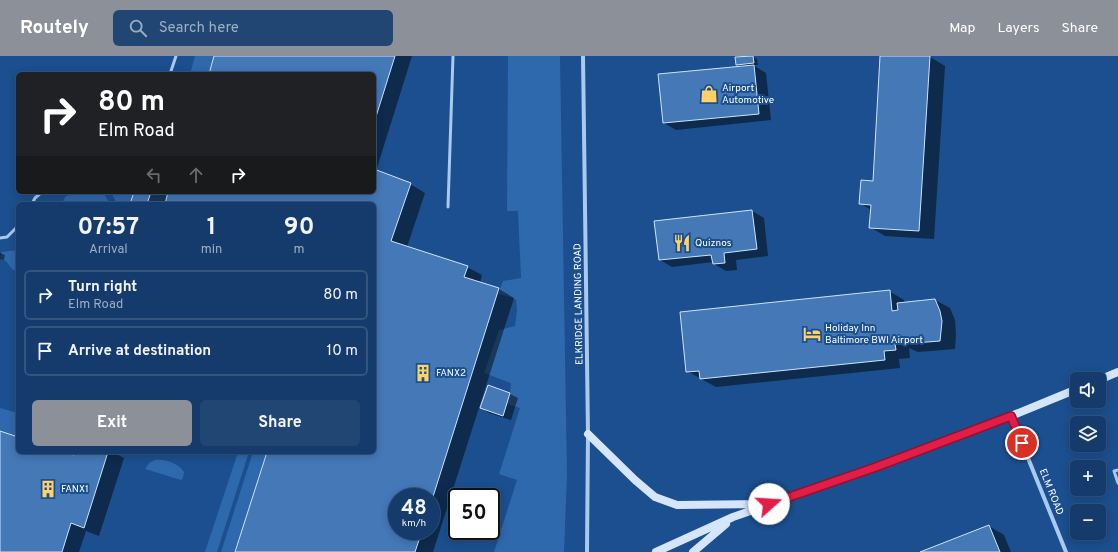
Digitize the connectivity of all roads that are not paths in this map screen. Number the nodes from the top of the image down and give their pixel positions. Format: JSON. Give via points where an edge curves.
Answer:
{"nodes":[{"id":1,"x":176,"y":56,"type":"edge"},
{"id":2,"x":453,"y":56,"type":"edge"},
{"id":3,"x":583,"y":56,"type":"edge"},
{"id":4,"x":171,"y":72,"type":"edge"},
{"id":5,"x":40,"y":194,"type":"edge"},
{"id":6,"x":33,"y":202,"type":"edge"},
{"id":7,"x":448,"y":207,"type":"dead end"},
{"id":8,"x":16,"y":228,"type":"edge"},
{"id":9,"x":0,"y":238,"type":"edge"},
{"id":10,"x":1118,"y":372,"type":"edge"},
{"id":11,"x":1106,"y":377,"type":"edge"},
{"id":12,"x":1070,"y":392,"type":"edge"},
{"id":13,"x":1011,"y":416,"type":"junction"},
{"id":14,"x":588,"y":434,"type":"junction"},
{"id":15,"x":1118,"y":470,"type":"edge"},
{"id":16,"x":1118,"y":483,"type":"edge"},
{"id":17,"x":769,"y":504,"type":"junction"},
{"id":18,"x":734,"y":517,"type":"junction"},
{"id":19,"x":587,"y":552,"type":"edge"},
{"id":20,"x":656,"y":552,"type":"edge"},
{"id":21,"x":693,"y":552,"type":"edge"},
{"id":22,"x":1066,"y":552,"type":"edge"}],
"edges":[{"from":1,"to":4,"type":"lane"},
{"from":2,"to":7,"type":"lane"},
{"from":3,"to":14,"type":"street","name":"ELKRIDGE LANDING ROAD"},
{"from":5,"to":6,"type":"lane"},
{"from":8,"to":9,"type":"lane","via":[[7,237]]},
{"from":10,"to":11,"type":"main road"},
{"from":12,"to":13,"type":"main road"},
{"from":13,"to":17,"type":"main road"},
{"from":13,"to":22,"type":"street","name":"ELM ROAD"},
{"from":14,"to":17,"type":"main road","via":[[655,497],[678,505]]},
{"from":14,"to":19,"type":"street","name":"ELKRIDGE LANDING ROAD"},
{"from":15,"to":16,"type":"lane","via":[[1114,472]]},
{"from":17,"to":18,"type":"main road"},
{"from":18,"to":20,"type":"main road"},
{"from":18,"to":21,"type":"main road"}]}
